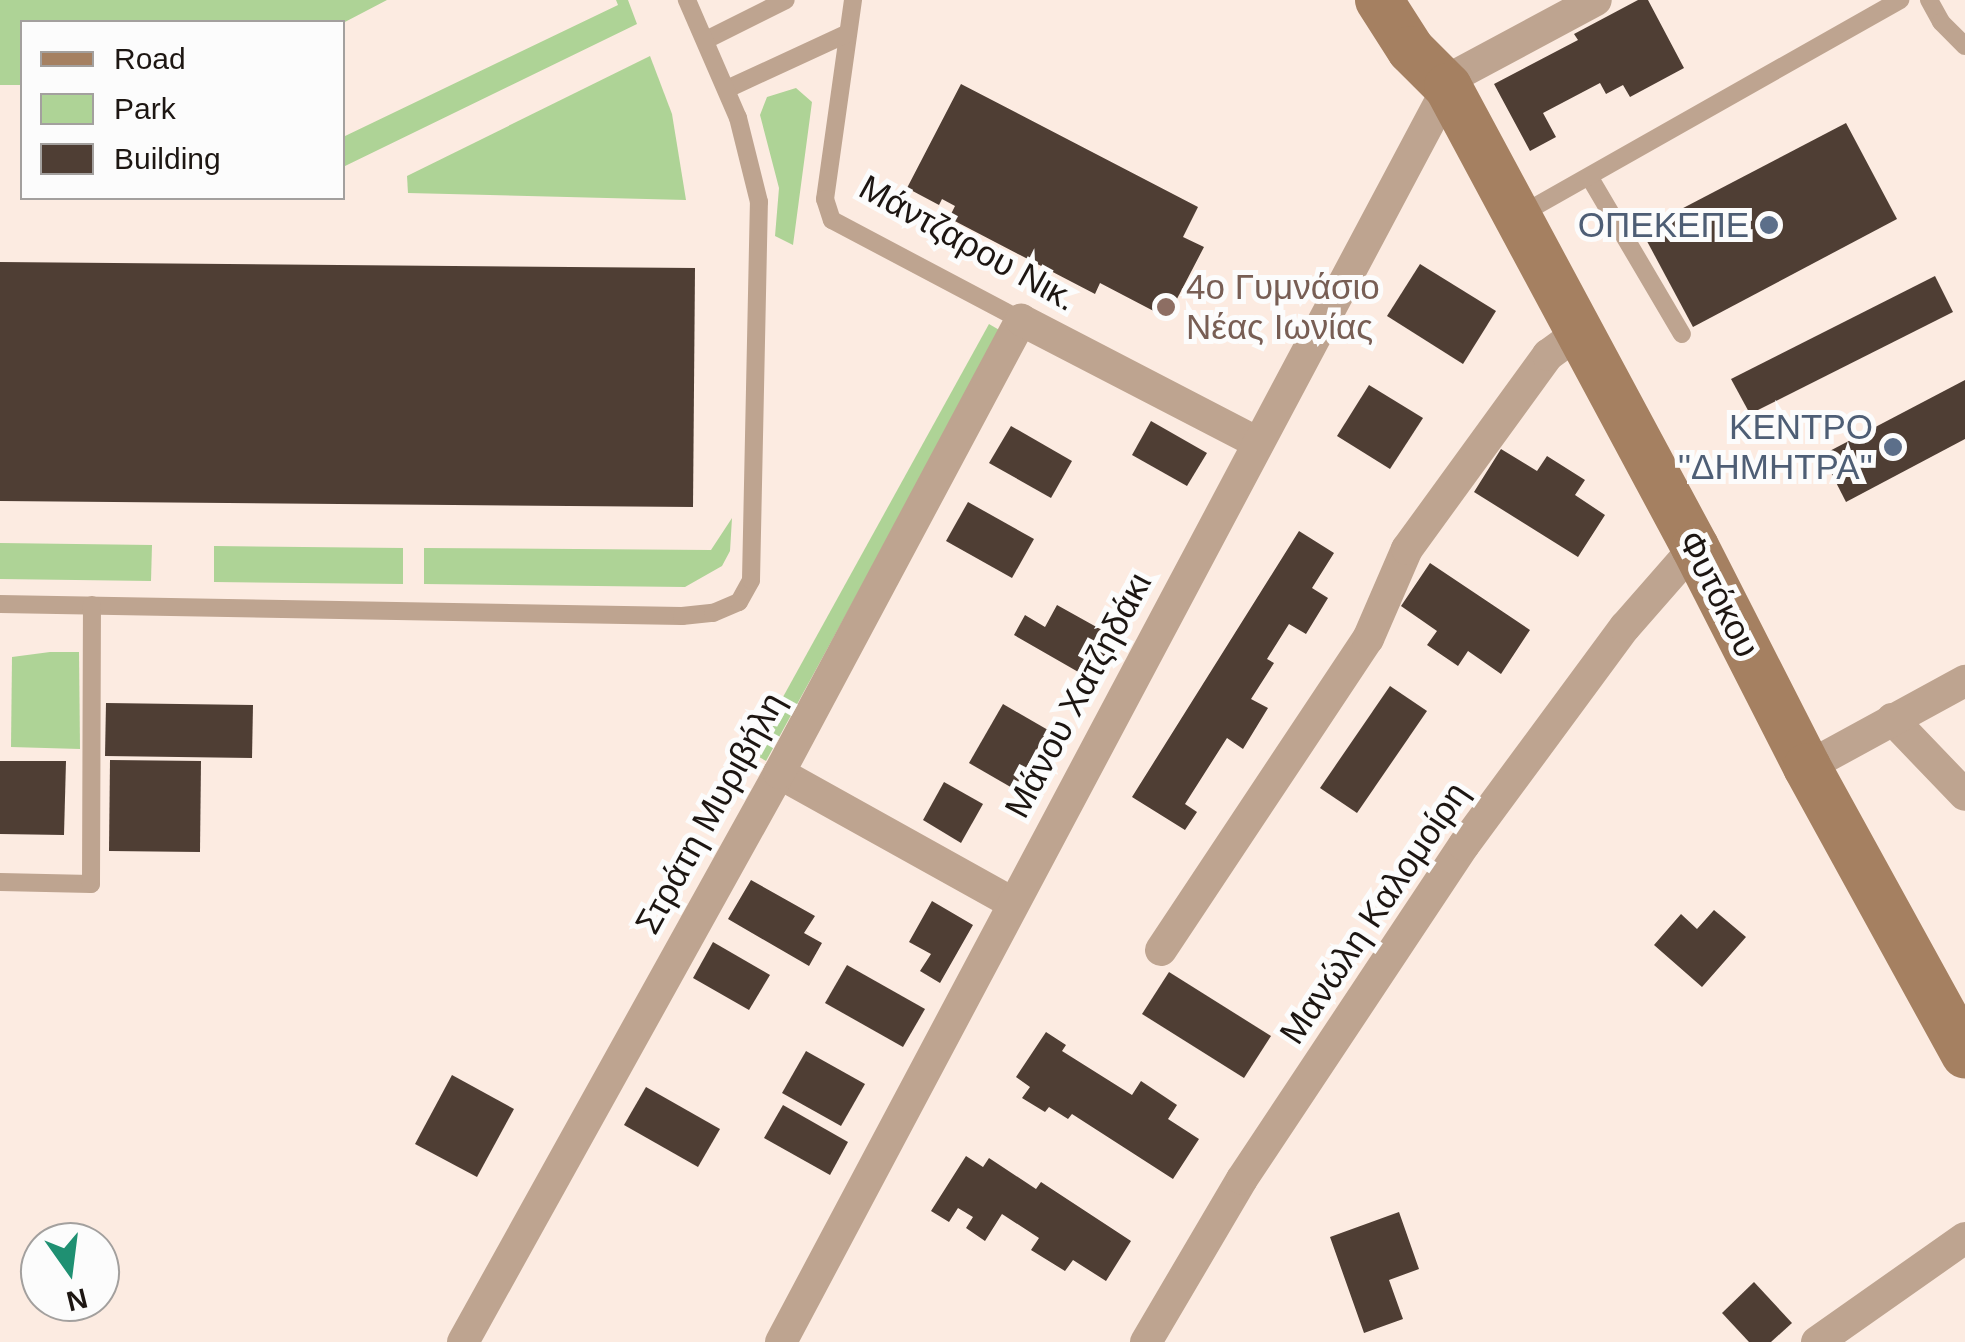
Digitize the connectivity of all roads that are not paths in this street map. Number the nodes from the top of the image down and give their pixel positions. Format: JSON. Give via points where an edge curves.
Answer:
{"nodes":[{"id":1,"x":687,"y":0,"type":"edge"},
{"id":2,"x":786,"y":0,"type":"edge"},
{"id":3,"x":852,"y":0,"type":"edge"},
{"id":4,"x":1379,"y":0,"type":"edge"},
{"id":5,"x":1416,"y":0,"type":"edge"},
{"id":6,"x":1596,"y":0,"type":"edge"},
{"id":7,"x":1900,"y":0,"type":"edge"},
{"id":8,"x":1930,"y":0,"type":"edge"},
{"id":9,"x":848,"y":33,"type":"junction"},
{"id":10,"x":706,"y":40,"type":"junction"},
{"id":11,"x":1965,"y":46,"type":"edge"},
{"id":12,"x":1446,"y":84,"type":"junction"},
{"id":13,"x":727,"y":89,"type":"junction"},
{"id":14,"x":1590,"y":178,"type":"junction"},
{"id":15,"x":1515,"y":218,"type":"junction"},
{"id":16,"x":1021,"y":320,"type":"junction"},
{"id":17,"x":1578,"y":333,"type":"junction"},
{"id":18,"x":1682,"y":334,"type":"dead end"},
{"id":19,"x":1258,"y":443,"type":"junction"},
{"id":20,"x":1696,"y":547,"type":"junction"},
{"id":21,"x":0,"y":604,"type":"edge"},
{"id":22,"x":92,"y":606,"type":"junction"},
{"id":23,"x":1965,"y":680,"type":"edge"},
{"id":24,"x":1892,"y":719,"type":"junction"},
{"id":25,"x":1806,"y":766,"type":"junction"},
{"id":26,"x":779,"y":773,"type":"junction"},
{"id":27,"x":1965,"y":795,"type":"edge"},
{"id":28,"x":0,"y":882,"type":"edge"},
{"id":29,"x":1013,"y":903,"type":"junction"},
{"id":30,"x":1161,"y":950,"type":"dead end"},
{"id":31,"x":1965,"y":1054,"type":"edge"},
{"id":32,"x":1965,"y":1238,"type":"edge"},
{"id":33,"x":463,"y":1342,"type":"edge"},
{"id":34,"x":781,"y":1342,"type":"edge"},
{"id":35,"x":1146,"y":1342,"type":"edge"},
{"id":36,"x":1817,"y":1342,"type":"edge"}],
"edges":[{"from":1,"to":10,"type":"lane"},
{"from":2,"to":10,"type":"lane"},
{"from":3,"to":9,"type":"lane","name":"Μάντζαρου Νικ."},
{"from":4,"to":12,"type":"street","name":"Φυτόκου","via":[[1411,50]]},
{"from":5,"to":12,"type":"street","name":"Φυτόκου","via":[[1443,60]]},
{"from":6,"to":12,"type":"street"},
{"from":7,"to":14,"type":"lane"},
{"from":8,"to":11,"type":"lane"},
{"from":9,"to":13,"type":"lane"},
{"from":9,"to":16,"type":"lane","name":"Μάντζαρου Νικ.","via":[[825,199],[832,220]]},
{"from":10,"to":13,"type":"lane"},
{"from":12,"to":15,"type":"street","name":"Φυτόκου"},
{"from":12,"to":19,"type":"street","name":"Μάνου Χατζηδάκι"},
{"from":13,"to":22,"type":"lane","via":[[754,170],[760,228],[751,580],[738,602],[682,616]]},
{"from":14,"to":15,"type":"lane"},
{"from":14,"to":18,"type":"lane"},
{"from":15,"to":17,"type":"street","name":"Φυτόκου"},
{"from":16,"to":19,"type":"street","name":"Μάντζαρου Νικ."},
{"from":16,"to":26,"type":"street","name":"Στράτη Μυριβήλη"},
{"from":17,"to":20,"type":"street","name":"Φυτόκου"},
{"from":17,"to":30,"type":"street","via":[[1548,355],[1408,549],[1368,639]]},
{"from":19,"to":29,"type":"street","name":"Μάνου Χατζηδάκι"},
{"from":20,"to":25,"type":"street","name":"Φυτόκου"},
{"from":20,"to":35,"type":"street","name":"Μανώλη Καλομοίρη","via":[[1625,627],[1464,846],[1242,1179]]},
{"from":21,"to":22,"type":"lane"},
{"from":22,"to":28,"type":"lane","via":[[91,884]]},
{"from":23,"to":24,"type":"street"},
{"from":24,"to":25,"type":"street"},
{"from":24,"to":27,"type":"street"},
{"from":25,"to":31,"type":"street","name":"Φυτόκου"},
{"from":26,"to":29,"type":"street"},
{"from":26,"to":33,"type":"street","name":"Στράτη Μυριβήλη"},
{"from":29,"to":34,"type":"street","name":"Μάνου Χατζηδάκι"},
{"from":32,"to":36,"type":"street"}]}
